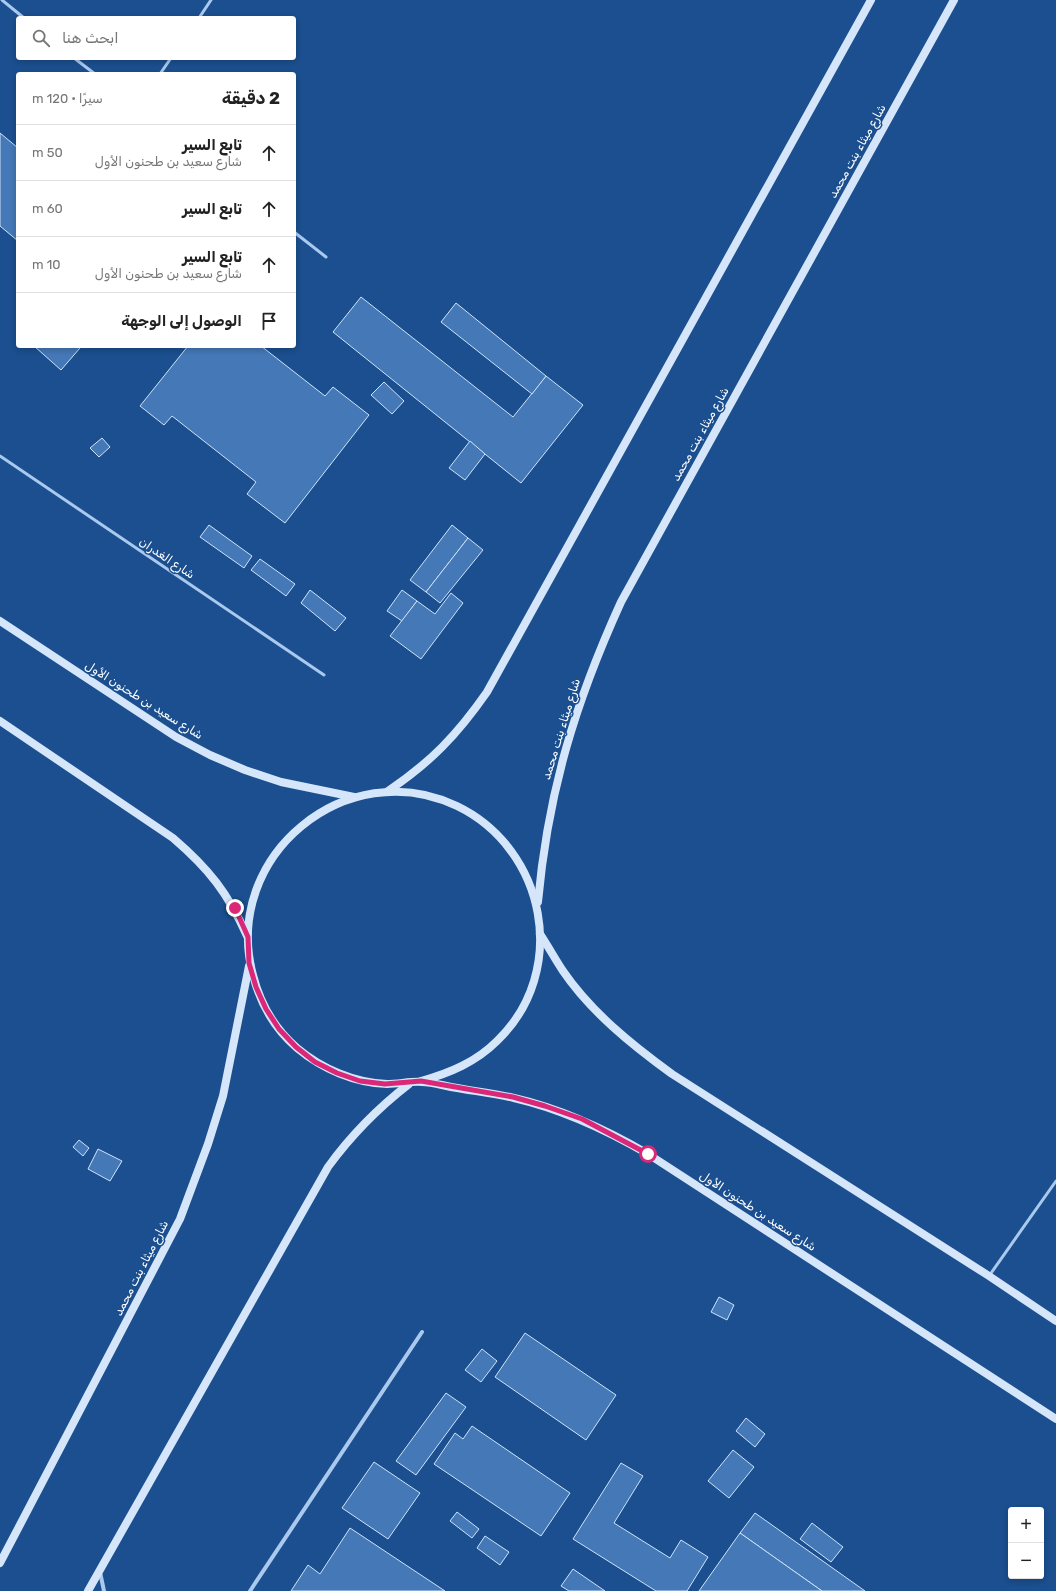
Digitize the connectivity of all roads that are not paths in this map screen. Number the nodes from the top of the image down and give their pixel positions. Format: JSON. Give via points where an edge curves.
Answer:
{"nodes":[{"id":1,"x":2,"y":0,"type":"edge"},
{"id":2,"x":211,"y":0,"type":"edge"},
{"id":3,"x":871,"y":0,"type":"edge"},
{"id":4,"x":954,"y":0,"type":"edge"},
{"id":5,"x":22,"y":16,"type":"edge"},
{"id":6,"x":200,"y":16,"type":"edge"},
{"id":7,"x":77,"y":60,"type":"edge"},
{"id":8,"x":170,"y":60,"type":"edge"},
{"id":9,"x":92,"y":72,"type":"edge"},
{"id":10,"x":161,"y":72,"type":"edge"},
{"id":11,"x":296,"y":234,"type":"edge"},
{"id":12,"x":326,"y":257,"type":"dead end"},
{"id":13,"x":0,"y":456,"type":"edge"},
{"id":14,"x":0,"y":621,"type":"edge"},
{"id":15,"x":324,"y":675,"type":"dead end"},
{"id":16,"x":0,"y":721,"type":"edge"},
{"id":17,"x":388,"y":791,"type":"junction"},
{"id":18,"x":355,"y":797,"type":"junction"},
{"id":19,"x":538,"y":907,"type":"junction"},
{"id":20,"x":540,"y":934,"type":"junction"},
{"id":21,"x":248,"y":937,"type":"junction"},
{"id":22,"x":249,"y":963,"type":"junction"},
{"id":23,"x":421,"y":1081,"type":"junction"},
{"id":24,"x":409,"y":1084,"type":"junction"},
{"id":25,"x":1056,"y":1181,"type":"edge"},
{"id":26,"x":989,"y":1276,"type":"junction"},
{"id":27,"x":1056,"y":1321,"type":"edge"},
{"id":28,"x":422,"y":1332,"type":"dead end"},
{"id":29,"x":1056,"y":1419,"type":"edge"},
{"id":30,"x":0,"y":1563,"type":"edge"},
{"id":31,"x":100,"y":1569,"type":"junction"},
{"id":32,"x":88,"y":1591,"type":"edge"},
{"id":33,"x":104,"y":1591,"type":"edge"},
{"id":34,"x":250,"y":1591,"type":"edge"}],
"edges":[{"from":1,"to":5,"type":"lane"},
{"from":2,"to":6,"type":"lane"},
{"from":3,"to":17,"type":"main road","via":[[488,692],[443,748]]},
{"from":4,"to":19,"type":"main road","name":"شارع ميثاء بنت محمد","via":[[621,602],[591,672],[564,751],[542,855]]},
{"from":7,"to":9,"type":"lane"},
{"from":8,"to":10,"type":"lane"},
{"from":11,"to":12,"type":"lane"},
{"from":13,"to":15,"type":"lane","name":"شارع الغدران"},
{"from":14,"to":18,"type":"main road","name":"شارع سعيد بن طحنون الأول","via":[[176,737],[210,755],[281,782]]},
{"from":16,"to":21,"type":"main road","via":[[172,838],[197,858],[235,908]]},
{"from":17,"to":18,"type":"main road"},
{"from":17,"to":19,"type":"main road","via":[[417,793],[445,800],[472,813],[514,854],[529,879]]},
{"from":18,"to":21,"type":"main road","via":[[332,805],[312,817],[278,849],[265,869],[256,891]]},
{"from":19,"to":20,"type":"main road"},
{"from":20,"to":23,"type":"main road","via":[[538,963],[530,991],[517,1018],[498,1041],[475,1059],[450,1073]]},
{"from":20,"to":26,"type":"main road","via":[[564,972],[593,1007],[644,1054]]},
{"from":21,"to":22,"type":"main road"},
{"from":22,"to":24,"type":"main road","via":[[266,1009],[283,1034],[315,1062],[360,1081]]},
{"from":22,"to":30,"type":"main road","name":"شارع ميثاء بنت محمد","via":[[223,1096],[180,1219]]},
{"from":23,"to":24,"type":"main road"},
{"from":23,"to":29,"type":"main road","name":"شارع سعيد بن طحنون الأول","via":[[513,1097],[582,1119],[617,1136]]},
{"from":24,"to":31,"type":"main road","via":[[365,1121],[328,1167]]},
{"from":25,"to":26,"type":"lane"},
{"from":26,"to":27,"type":"main road"},
{"from":28,"to":34,"type":"street"},
{"from":31,"to":32,"type":"main road"},
{"from":31,"to":33,"type":"street"}]}
